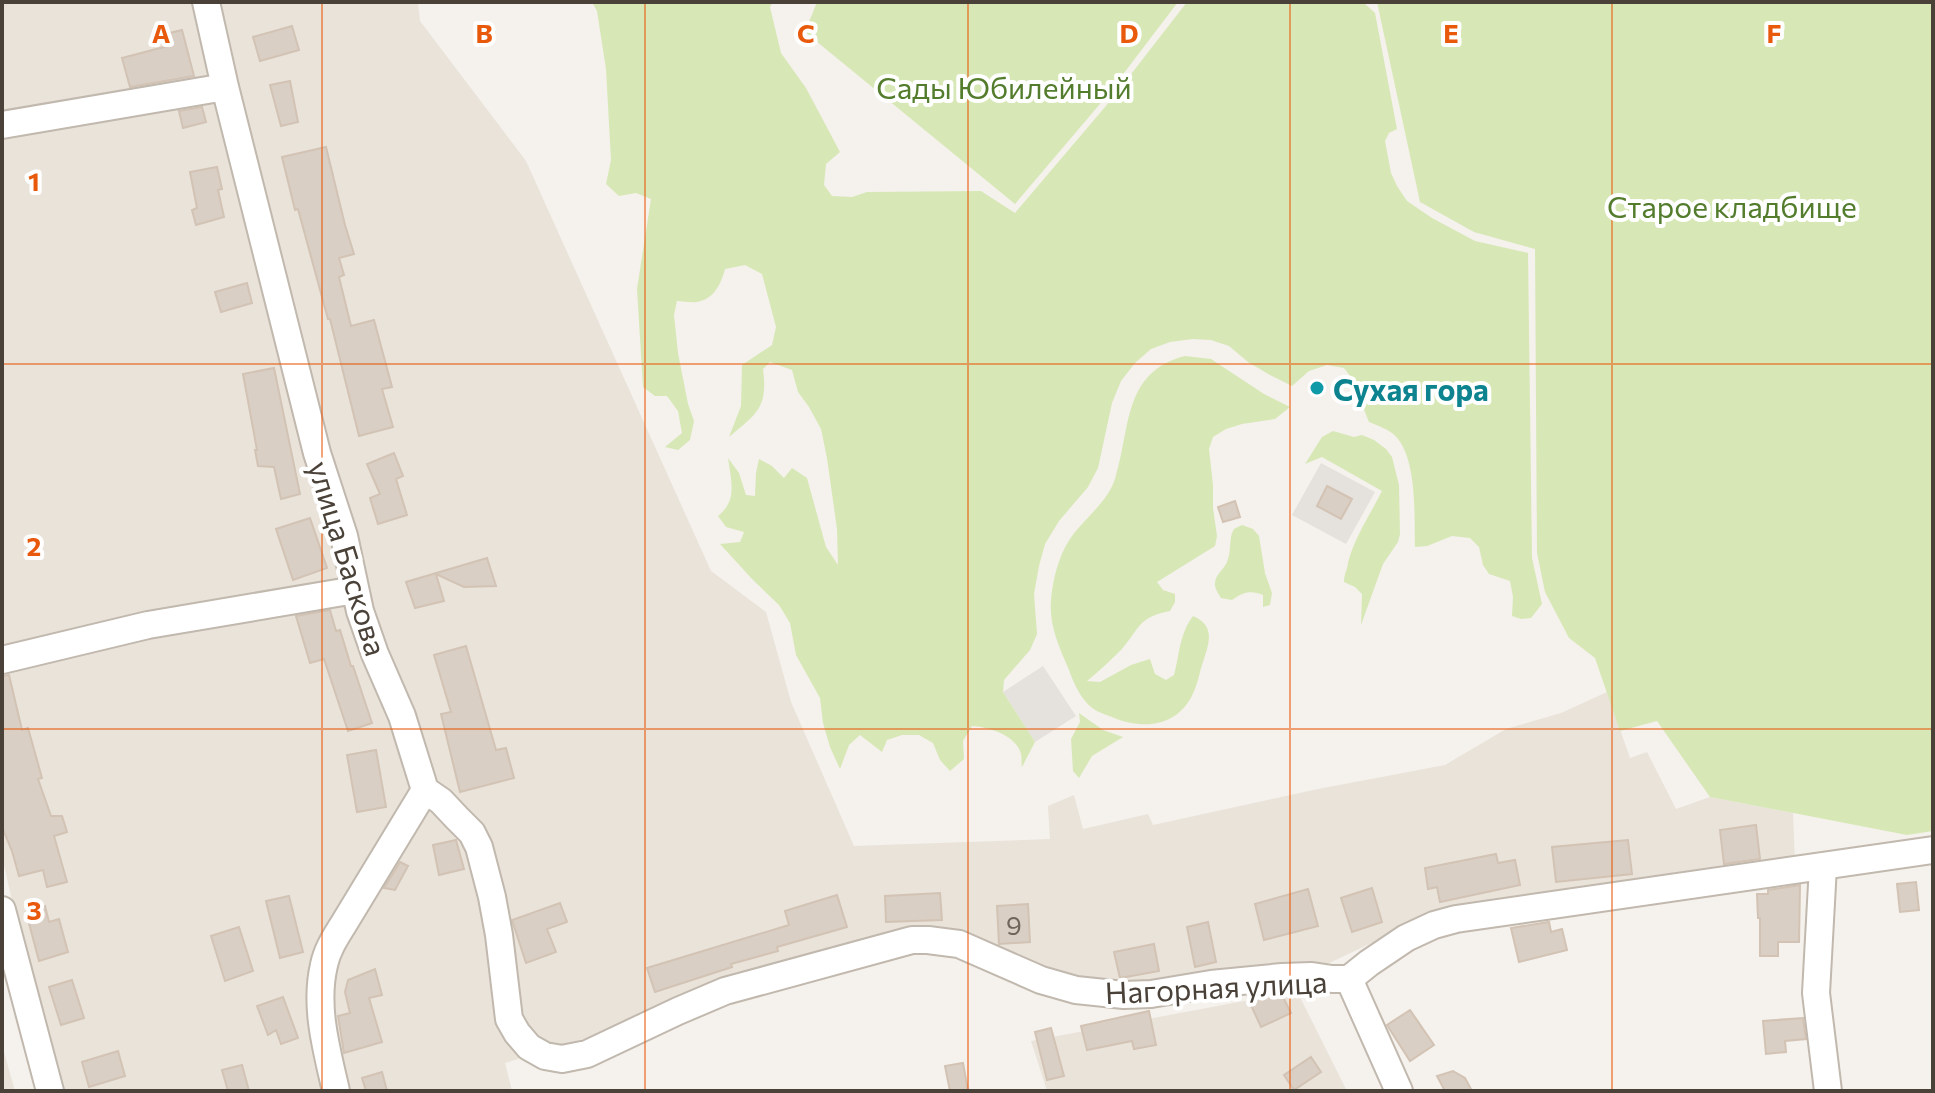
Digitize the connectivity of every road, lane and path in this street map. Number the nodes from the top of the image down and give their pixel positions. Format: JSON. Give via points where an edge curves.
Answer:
{"nodes":[{"id":1,"x":206,"y":2,"type":"edge"},
{"id":2,"x":225,"y":87,"type":"junction"},
{"id":3,"x":2,"y":125,"type":"edge"},
{"id":4,"x":355,"y":590,"type":"junction"},
{"id":5,"x":2,"y":660,"type":"edge"},
{"id":6,"x":425,"y":790,"type":"junction"},
{"id":7,"x":1933,"y":850,"type":"edge"},
{"id":8,"x":1823,"y":866,"type":"junction"},
{"id":9,"x":2,"y":910,"type":"edge"},
{"id":10,"x":1349,"y":979,"type":"junction"},
{"id":11,"x":50,"y":1091,"type":"edge"},
{"id":12,"x":336,"y":1091,"type":"edge"},
{"id":13,"x":1399,"y":1091,"type":"edge"},
{"id":14,"x":1828,"y":1091,"type":"edge"}],
"edges":[{"from":1,"to":2,"type":"street","name":"улица Баскова"},
{"from":2,"to":3,"type":"street"},
{"from":2,"to":4,"type":"street","name":"улица Баскова"},
{"from":4,"to":5,"type":"street","via":[[148,625]]},
{"from":4,"to":6,"type":"street","name":"улица Баскова"},
{"from":6,"to":10,"type":"street","name":"Нагорная улица","via":[[472,833],[479,847],[499,935],[509,1019],[529,1047],[545,1056],[587,1054],[725,991],[912,940],[959,944],[1041,980],[1099,993],[1151,994],[1282,977]]},
{"from":6,"to":12,"type":"street","via":[[324,965],[322,1020]]},
{"from":7,"to":8,"type":"street","name":"Нагорная улица"},
{"from":8,"to":10,"type":"street","name":"Нагорная улица","via":[[1456,919],[1406,938]]},
{"from":8,"to":14,"type":"street","via":[[1816,993]]},
{"from":9,"to":11,"type":"street"},
{"from":10,"to":13,"type":"street"}]}
